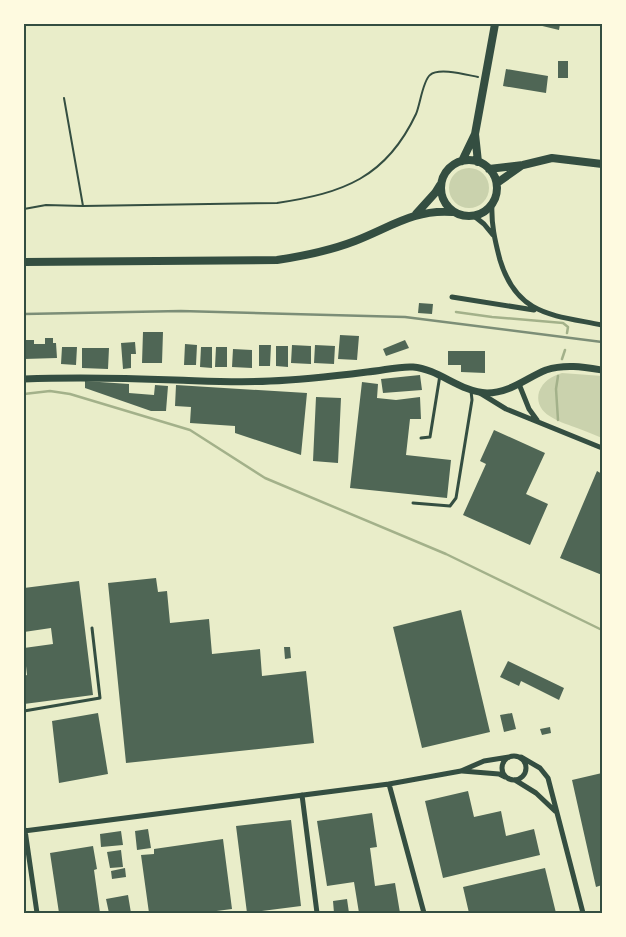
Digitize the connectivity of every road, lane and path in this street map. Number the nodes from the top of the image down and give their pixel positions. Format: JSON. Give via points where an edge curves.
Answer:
{"nodes":[{"id":1,"x":494,"y":24,"type":"edge"},
{"id":2,"x":484,"y":78,"type":"junction"},
{"id":3,"x":64,"y":98,"type":"dead end"},
{"id":4,"x":475,"y":134,"type":"junction"},
{"id":5,"x":462,"y":161,"type":"junction"},
{"id":6,"x":478,"y":162,"type":"junction"},
{"id":7,"x":602,"y":164,"type":"edge"},
{"id":8,"x":523,"y":165,"type":"junction"},
{"id":9,"x":489,"y":169,"type":"junction"},
{"id":10,"x":441,"y":184,"type":"junction"},
{"id":11,"x":496,"y":184,"type":"junction"},
{"id":12,"x":492,"y":204,"type":"junction"},
{"id":13,"x":83,"y":206,"type":"junction"},
{"id":14,"x":24,"y":209,"type":"edge"},
{"id":15,"x":452,"y":212,"type":"junction"},
{"id":16,"x":416,"y":214,"type":"junction"},
{"id":17,"x":474,"y":216,"type":"junction"},
{"id":18,"x":493,"y":236,"type":"junction"},
{"id":19,"x":24,"y":262,"type":"edge"},
{"id":20,"x":452,"y":297,"type":"dead end"},
{"id":21,"x":540,"y":311,"type":"junction"},
{"id":22,"x":602,"y":325,"type":"edge"},
{"id":23,"x":602,"y":370,"type":"edge"},
{"id":24,"x":440,"y":375,"type":"junction"},
{"id":25,"x":24,"y":379,"type":"edge"},
{"id":26,"x":519,"y":384,"type":"junction"},
{"id":27,"x":471,"y":390,"type":"junction"},
{"id":28,"x":479,"y":392,"type":"junction"},
{"id":29,"x":541,"y":423,"type":"junction"},
{"id":30,"x":421,"y":438,"type":"dead end"},
{"id":31,"x":602,"y":448,"type":"edge"},
{"id":32,"x":413,"y":503,"type":"dead end"},
{"id":33,"x":92,"y":628,"type":"dead end"},
{"id":34,"x":24,"y":711,"type":"edge"},
{"id":35,"x":509,"y":757,"type":"junction"},
{"id":36,"x":521,"y":757,"type":"junction"},
{"id":37,"x":461,"y":771,"type":"junction"},
{"id":38,"x":507,"y":777,"type":"junction"},
{"id":39,"x":514,"y":780,"type":"junction"},
{"id":40,"x":389,"y":784,"type":"junction"},
{"id":41,"x":302,"y":795,"type":"junction"},
{"id":42,"x":557,"y":812,"type":"junction"},
{"id":43,"x":25,"y":830,"type":"edge"},
{"id":44,"x":37,"y":913,"type":"edge"},
{"id":45,"x":317,"y":913,"type":"edge"},
{"id":46,"x":424,"y":913,"type":"edge"},
{"id":47,"x":582,"y":913,"type":"edge"}],
"edges":[{"from":1,"to":2,"type":"main road"},
{"from":2,"to":4,"type":"main road"},
{"from":2,"to":13,"type":"path","via":[[438,71],[430,75],[417,111],[399,145],[373,171],[329,193],[277,203]]},
{"from":3,"to":13,"type":"path"},
{"from":4,"to":5,"type":"main road"},
{"from":4,"to":6,"type":"main road"},
{"from":5,"to":6,"type":"main road"},
{"from":5,"to":10,"type":"main road","via":[[448,169]]},
{"from":6,"to":9,"type":"main road"},
{"from":7,"to":8,"type":"main road","via":[[552,158]]},
{"from":8,"to":9,"type":"main road"},
{"from":8,"to":11,"type":"main road"},
{"from":9,"to":11,"type":"main road"},
{"from":10,"to":15,"type":"main road","via":[[442,200]]},
{"from":10,"to":16,"type":"main road"},
{"from":11,"to":12,"type":"main road","via":[[496,198]]},
{"from":12,"to":17,"type":"main road"},
{"from":12,"to":18,"type":"street"},
{"from":13,"to":14,"type":"path","via":[[46,205]]},
{"from":15,"to":16,"type":"main road"},
{"from":15,"to":17,"type":"main road"},
{"from":16,"to":19,"type":"main road","via":[[331,250],[277,260]]},
{"from":17,"to":18,"type":"street"},
{"from":18,"to":21,"type":"street","via":[[509,284],[518,296]]},
{"from":20,"to":21,"type":"street"},
{"from":21,"to":22,"type":"street"},
{"from":23,"to":26,"type":"street","via":[[558,368]]},
{"from":24,"to":25,"type":"street","via":[[410,367],[263,381]]},
{"from":24,"to":27,"type":"street"},
{"from":24,"to":30,"type":"lane","via":[[430,437]]},
{"from":26,"to":28,"type":"street","via":[[496,393]]},
{"from":26,"to":29,"type":"street","via":[[528,409]]},
{"from":27,"to":28,"type":"street"},
{"from":27,"to":32,"type":"lane","via":[[456,498],[450,506]]},
{"from":28,"to":29,"type":"street","via":[[506,409]]},
{"from":29,"to":31,"type":"street"},
{"from":33,"to":34,"type":"lane","via":[[100,698]]},
{"from":35,"to":36,"type":"street"},
{"from":35,"to":37,"type":"street","via":[[484,761]]},
{"from":35,"to":38,"type":"street","via":[[502,766]]},
{"from":36,"to":39,"type":"street","via":[[526,763],[526,771]]},
{"from":36,"to":42,"type":"street","via":[[540,768],[548,778]]},
{"from":37,"to":38,"type":"street"},
{"from":37,"to":40,"type":"street"},
{"from":38,"to":39,"type":"street"},
{"from":39,"to":42,"type":"street","via":[[536,793]]},
{"from":40,"to":41,"type":"street"},
{"from":40,"to":46,"type":"street"},
{"from":41,"to":43,"type":"street"},
{"from":41,"to":45,"type":"street"},
{"from":42,"to":47,"type":"street"},
{"from":43,"to":44,"type":"street"}]}
